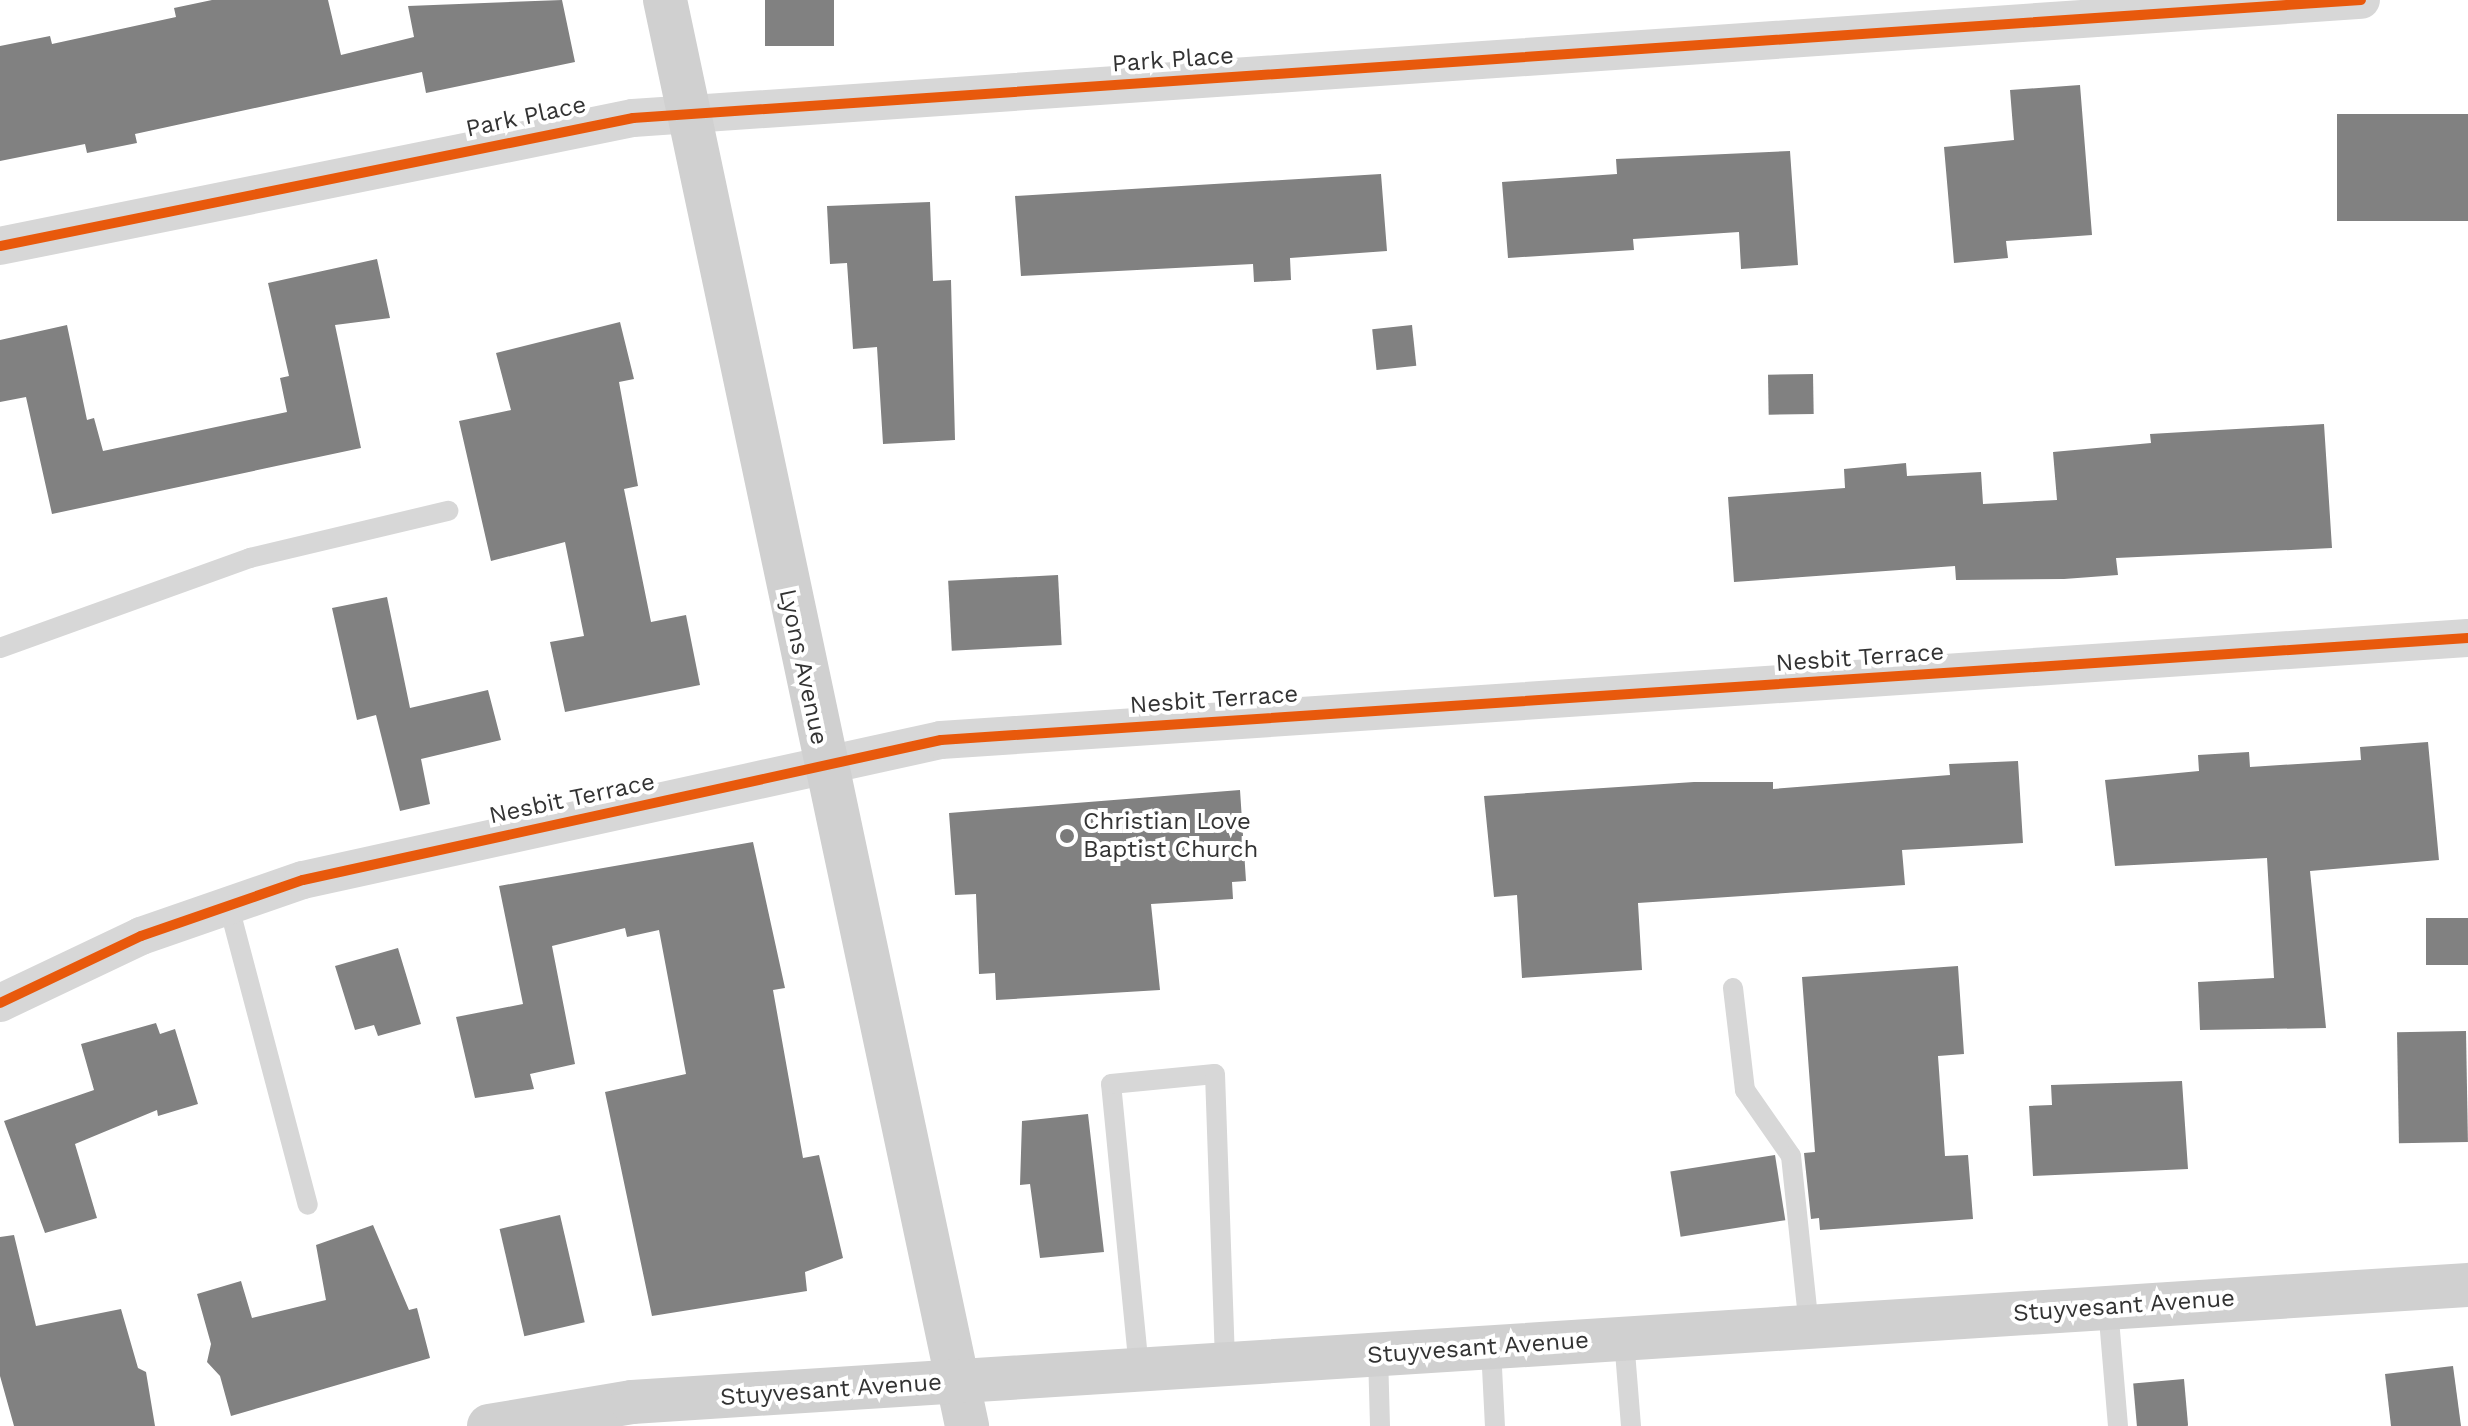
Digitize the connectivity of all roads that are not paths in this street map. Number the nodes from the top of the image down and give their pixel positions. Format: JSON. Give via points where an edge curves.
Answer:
{"nodes":[{"id":1,"x":665,"y":0,"type":"edge"},
{"id":2,"x":2361,"y":0,"type":"edge"},
{"id":3,"x":690,"y":113,"type":"junction"},
{"id":4,"x":0,"y":246,"type":"edge"},
{"id":5,"x":448,"y":511,"type":"dead end"},
{"id":6,"x":2468,"y":638,"type":"edge"},
{"id":7,"x":0,"y":648,"type":"edge"},
{"id":8,"x":823,"y":765,"type":"junction"},
{"id":9,"x":228,"y":903,"type":"junction"},
{"id":10,"x":1733,"y":988,"type":"dead end"},
{"id":11,"x":0,"y":1003,"type":"edge"},
{"id":12,"x":308,"y":1205,"type":"dead end"},
{"id":13,"x":2468,"y":1285,"type":"edge"},
{"id":14,"x":2108,"y":1307,"type":"junction"},
{"id":15,"x":1809,"y":1327,"type":"junction"},
{"id":16,"x":1624,"y":1339,"type":"junction"},
{"id":17,"x":1491,"y":1348,"type":"junction"},
{"id":18,"x":1378,"y":1354,"type":"junction"},
{"id":19,"x":1225,"y":1364,"type":"junction"},
{"id":20,"x":1139,"y":1369,"type":"junction"},
{"id":21,"x":957,"y":1381,"type":"junction"},
{"id":22,"x":674,"y":1413,"type":"edge"},
{"id":23,"x":496,"y":1425,"type":"edge"},
{"id":24,"x":967,"y":1426,"type":"edge"},
{"id":25,"x":1380,"y":1426,"type":"edge"},
{"id":26,"x":1495,"y":1426,"type":"edge"},
{"id":27,"x":1631,"y":1426,"type":"edge"},
{"id":28,"x":2118,"y":1426,"type":"edge"}],
"edges":[{"from":1,"to":3,"type":"main road","name":"Lyons Avenue"},
{"from":2,"to":3,"type":"street","name":"Park Place"},
{"from":3,"to":4,"type":"street","name":"Park Place","via":[[601,122]]},
{"from":3,"to":8,"type":"main road","name":"Lyons Avenue"},
{"from":5,"to":7,"type":"lane","via":[[250,558]]},
{"from":6,"to":8,"type":"street","name":"Nesbit Terrace","via":[[971,736]]},
{"from":8,"to":9,"type":"street","name":"Nesbit Terrace","via":[[356,865]]},
{"from":8,"to":21,"type":"main road","name":"Lyons Avenue"},
{"from":9,"to":11,"type":"street","name":"Nesbit Terrace"},
{"from":9,"to":12,"type":"lane"},
{"from":10,"to":15,"type":"lane","via":[[1745,1090],[1791,1156]]},
{"from":13,"to":14,"type":"main road","name":"Stuyvesant Avenue"},
{"from":14,"to":15,"type":"main road","name":"Stuyvesant Avenue"},
{"from":14,"to":28,"type":"lane"},
{"from":15,"to":16,"type":"main road","name":"Stuyvesant Avenue"},
{"from":16,"to":17,"type":"main road","name":"Stuyvesant Avenue"},
{"from":16,"to":27,"type":"lane"},
{"from":17,"to":18,"type":"main road","name":"Stuyvesant Avenue"},
{"from":17,"to":26,"type":"lane"},
{"from":18,"to":19,"type":"main road","name":"Stuyvesant Avenue"},
{"from":18,"to":25,"type":"lane"},
{"from":19,"to":20,"type":"main road","name":"Stuyvesant Avenue"},
{"from":19,"to":20,"type":"lane","via":[[1215,1074],[1111,1084]]},
{"from":20,"to":21,"type":"main road","name":"Stuyvesant Avenue"},
{"from":21,"to":22,"type":"main road","name":"Stuyvesant Avenue"},
{"from":21,"to":24,"type":"main road","name":"Lyons Avenue"},
{"from":22,"to":23,"type":"main road","name":"Stuyvesant Avenue"}]}
